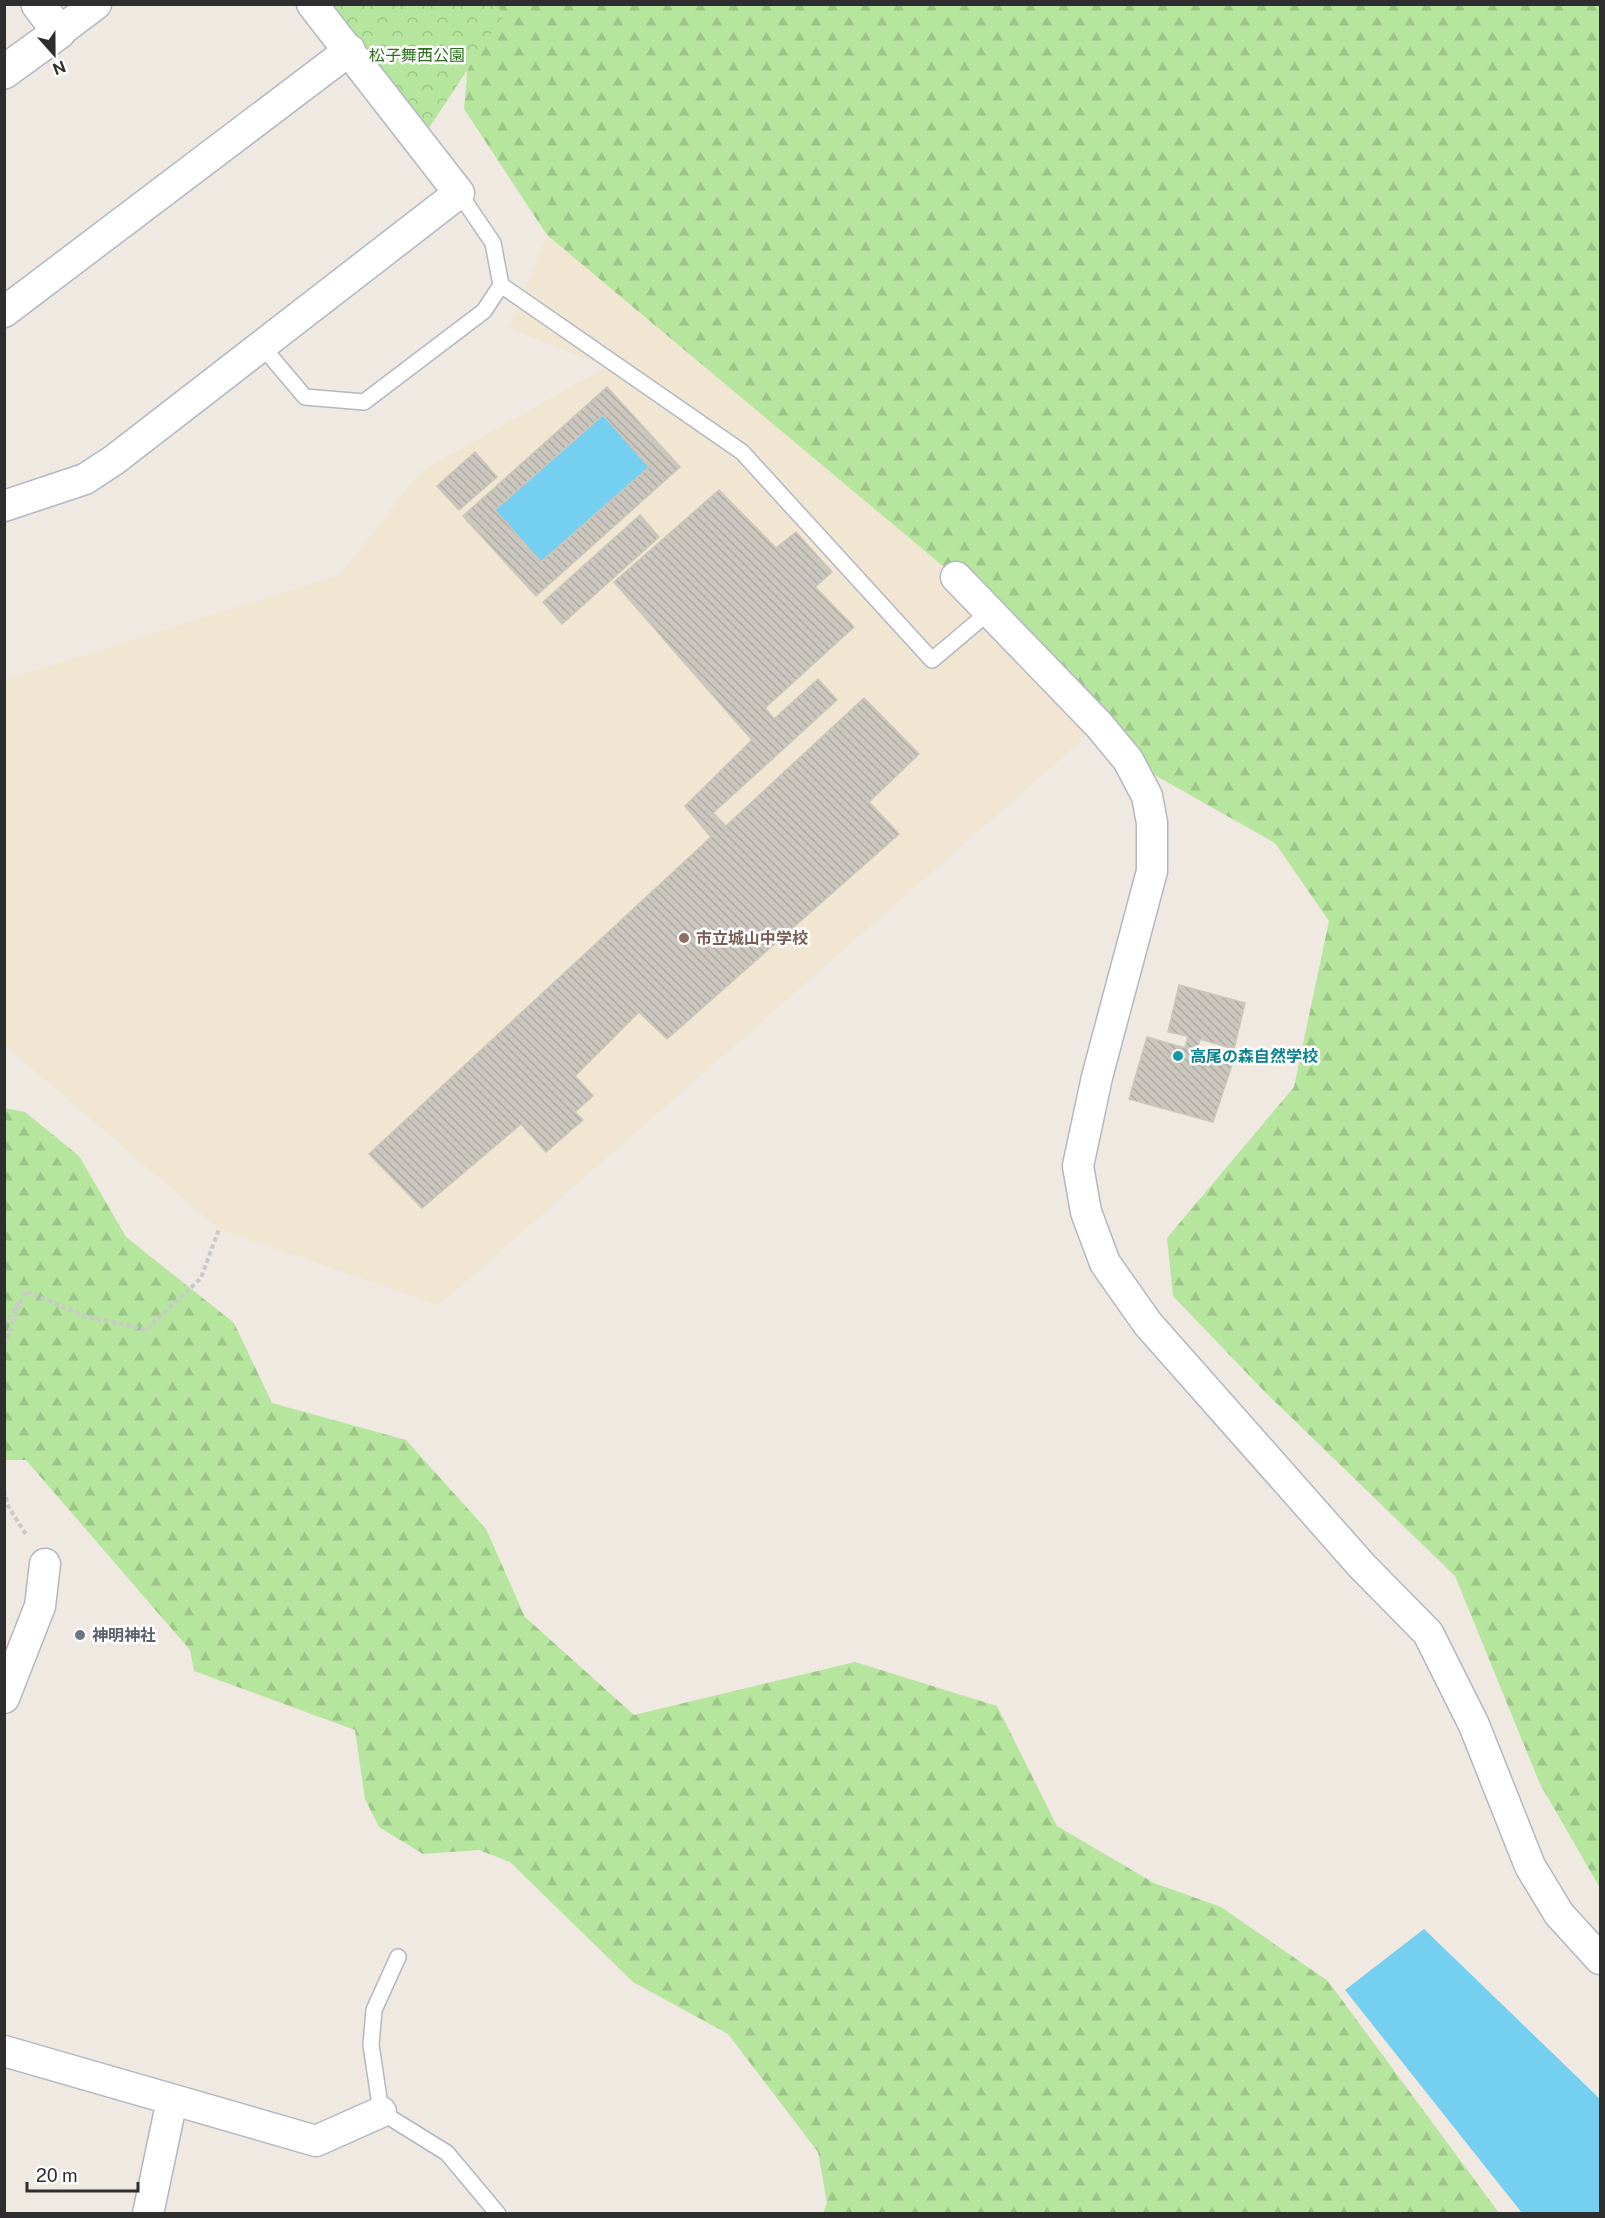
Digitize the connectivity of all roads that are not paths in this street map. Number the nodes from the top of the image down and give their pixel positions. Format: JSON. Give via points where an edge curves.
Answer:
{"nodes":[{"id":1,"x":38,"y":4,"type":"edge"},
{"id":2,"x":96,"y":4,"type":"edge"},
{"id":3,"x":312,"y":4,"type":"edge"},
{"id":4,"x":59,"y":32,"type":"junction"},
{"id":5,"x":350,"y":50,"type":"junction"},
{"id":6,"x":4,"y":72,"type":"edge"},
{"id":7,"x":459,"y":193,"type":"junction"},
{"id":8,"x":501,"y":285,"type":"junction"},
{"id":9,"x":4,"y":312,"type":"edge"},
{"id":10,"x":261,"y":345,"type":"junction"},
{"id":11,"x":4,"y":506,"type":"edge"},
{"id":12,"x":956,"y":577,"type":"dead end"},
{"id":13,"x":990,"y":611,"type":"junction"},
{"id":14,"x":45,"y":1564,"type":"dead end"},
{"id":15,"x":4,"y":1698,"type":"edge"},
{"id":16,"x":398,"y":1957,"type":"dead end"},
{"id":17,"x":1600,"y":1959,"type":"edge"},
{"id":18,"x":4,"y":2051,"type":"edge"},
{"id":19,"x":172,"y":2100,"type":"junction"},
{"id":20,"x":381,"y":2112,"type":"junction"},
{"id":21,"x":148,"y":2214,"type":"edge"},
{"id":22,"x":498,"y":2214,"type":"edge"}],
"edges":[{"from":1,"to":4,"type":"street"},
{"from":2,"to":4,"type":"street"},
{"from":3,"to":5,"type":"street"},
{"from":4,"to":6,"type":"street"},
{"from":5,"to":7,"type":"street"},
{"from":5,"to":9,"type":"street"},
{"from":7,"to":8,"type":"lane","via":[[493,243]]},
{"from":7,"to":10,"type":"street"},
{"from":8,"to":10,"type":"lane","via":[[484,311],[364,402],[305,398]]},
{"from":8,"to":13,"type":"lane","via":[[742,452],[932,660]]},
{"from":10,"to":11,"type":"street","via":[[85,479]]},
{"from":12,"to":13,"type":"street"},
{"from":13,"to":17,"type":"street","via":[[1128,760],[1147,796],[1152,824],[1152,871],[1096,1077],[1078,1166],[1086,1212],[1105,1263],[1148,1324],[1362,1566],[1428,1633],[1474,1725],[1530,1866],[1559,1914]]},
{"from":14,"to":15,"type":"street","via":[[40,1605]]},
{"from":16,"to":20,"type":"lane","via":[[374,2010],[371,2045]]},
{"from":18,"to":19,"type":"street"},
{"from":19,"to":20,"type":"street","via":[[316,2141]]},
{"from":19,"to":21,"type":"street"},
{"from":20,"to":22,"type":"lane","via":[[447,2153]]}]}
